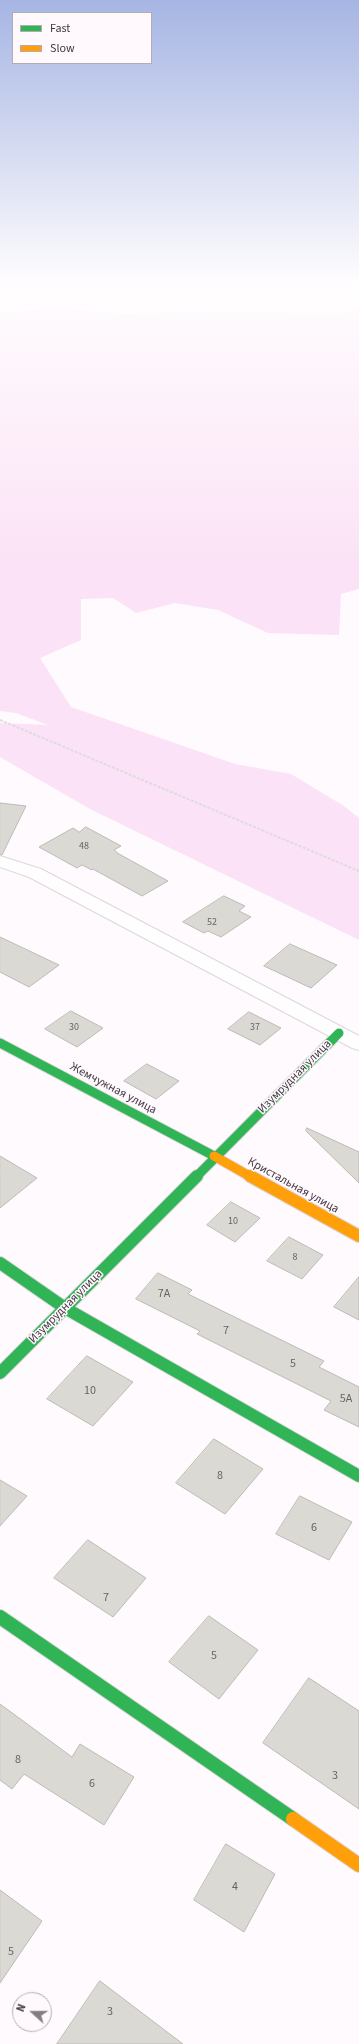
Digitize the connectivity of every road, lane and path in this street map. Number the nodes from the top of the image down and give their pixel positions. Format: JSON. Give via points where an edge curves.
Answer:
{"nodes":[{"id":1,"x":0,"y":720,"type":"edge"},
{"id":2,"x":0,"y":861,"type":"edge"},
{"id":3,"x":359,"y":871,"type":"edge"},
{"id":4,"x":338,"y":1033,"type":"junction"},
{"id":5,"x":0,"y":1043,"type":"edge"},
{"id":6,"x":359,"y":1044,"type":"edge"},
{"id":7,"x":215,"y":1157,"type":"junction"},
{"id":8,"x":359,"y":1236,"type":"edge"},
{"id":9,"x":0,"y":1263,"type":"edge"},
{"id":10,"x":65,"y":1308,"type":"junction"},
{"id":11,"x":0,"y":1373,"type":"edge"},
{"id":12,"x":359,"y":1476,"type":"edge"},
{"id":13,"x":0,"y":1617,"type":"edge"},
{"id":14,"x":359,"y":1865,"type":"edge"}],
"edges":[{"from":1,"to":3,"type":"path"},
{"from":2,"to":4,"type":"street","name":"Изумрудная улица","via":[[35,873]]},
{"from":4,"to":6,"type":"street"},
{"from":4,"to":7,"type":"street","name":"Изумрудная улица"},
{"from":5,"to":7,"type":"street","name":"Жемчужная улица"},
{"from":7,"to":8,"type":"street","name":"Кристальная улица"},
{"from":7,"to":10,"type":"street","name":"Изумрудная улица"},
{"from":9,"to":10,"type":"street"},
{"from":10,"to":11,"type":"street","name":"Изумрудная улица"},
{"from":10,"to":12,"type":"street"},
{"from":13,"to":14,"type":"street"}]}
